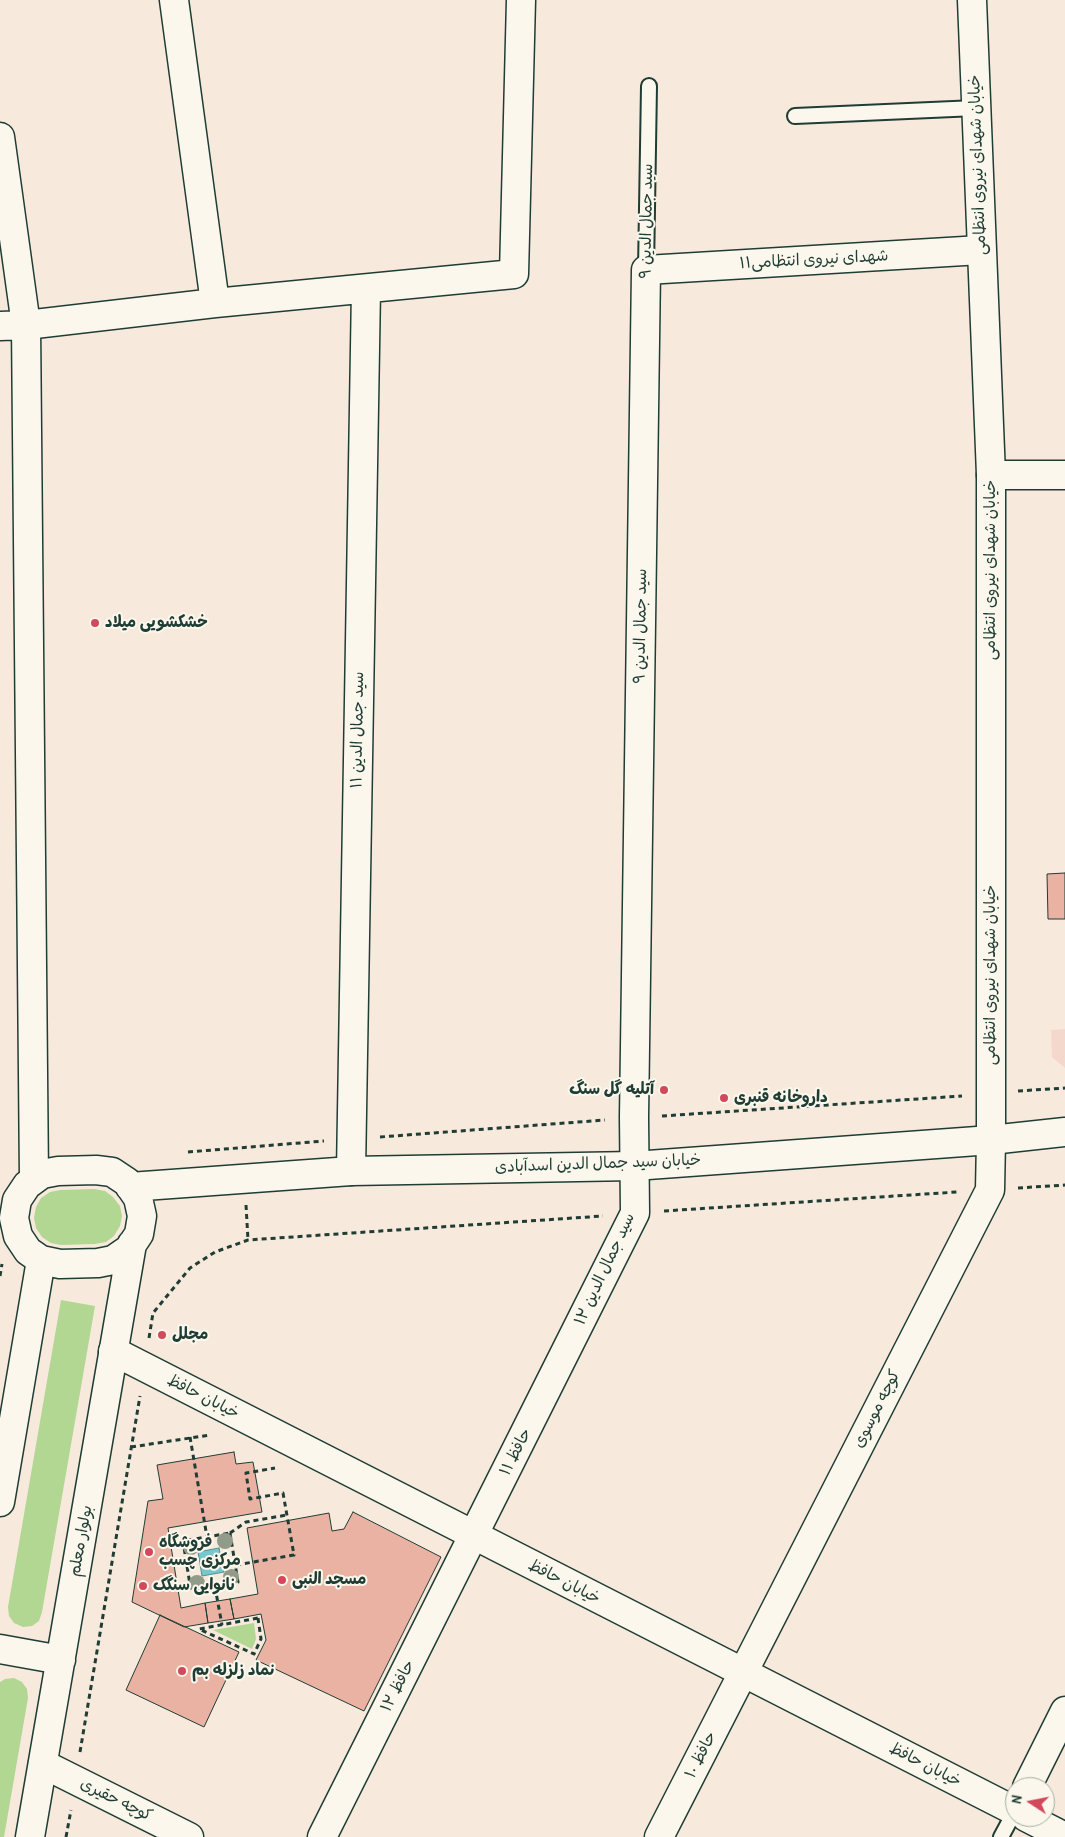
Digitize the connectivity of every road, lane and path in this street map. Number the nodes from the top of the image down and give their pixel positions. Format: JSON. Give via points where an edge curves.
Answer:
{"nodes":[{"id":1,"x":174,"y":0,"type":"edge"},
{"id":2,"x":520,"y":0,"type":"edge"},
{"id":3,"x":972,"y":0,"type":"edge"},
{"id":4,"x":649,"y":86,"type":"dead end"},
{"id":5,"x":976,"y":108,"type":"junction"},
{"id":6,"x":795,"y":116,"type":"dead end"},
{"id":7,"x":0,"y":137,"type":"edge"},
{"id":8,"x":982,"y":250,"type":"junction"},
{"id":9,"x":646,"y":270,"type":"junction"},
{"id":10,"x":366,"y":289,"type":"junction"},
{"id":11,"x":215,"y":303,"type":"junction"},
{"id":12,"x":13,"y":325,"type":"edge"},
{"id":13,"x":991,"y":475,"type":"junction"},
{"id":14,"x":1065,"y":475,"type":"edge"},
{"id":15,"x":1065,"y":1088,"type":"edge"},
{"id":16,"x":991,"y":1094,"type":"junction"},
{"id":17,"x":634,"y":1117,"type":"junction"},
{"id":18,"x":1065,"y":1132,"type":"edge"},
{"id":19,"x":352,"y":1139,"type":"junction"},
{"id":20,"x":991,"y":1140,"type":"junction"},
{"id":21,"x":183,"y":1152,"type":"dead end"},
{"id":22,"x":634,"y":1166,"type":"junction"},
{"id":23,"x":351,"y":1171,"type":"junction"},
{"id":24,"x":34,"y":1179,"type":"junction"},
{"id":25,"x":130,"y":1187,"type":"junction"},
{"id":26,"x":8,"y":1205,"type":"edge"},
{"id":27,"x":248,"y":1240,"type":"dead end"},
{"id":28,"x":132,"y":1244,"type":"junction"},
{"id":29,"x":42,"y":1260,"type":"junction"},
{"id":30,"x":113,"y":1352,"type":"junction"},
{"id":31,"x":144,"y":1367,"type":"junction"},
{"id":32,"x":558,"y":1368,"type":"joint"},
{"id":33,"x":190,"y":1437,"type":"junction"},
{"id":34,"x":217,"y":1438,"type":"dead end"},
{"id":35,"x":131,"y":1447,"type":"junction"},
{"id":36,"x":267,"y":1464,"type":"dead end"},
{"id":37,"x":1,"y":1493,"type":"edge"},
{"id":38,"x":287,"y":1515,"type":"junction"},
{"id":39,"x":230,"y":1533,"type":"junction"},
{"id":40,"x":473,"y":1535,"type":"junction"},
{"id":41,"x":207,"y":1537,"type":"junction"},
{"id":42,"x":236,"y":1565,"type":"junction"},
{"id":43,"x":215,"y":1586,"type":"junction"},
{"id":44,"x":222,"y":1625,"type":"junction"},
{"id":45,"x":0,"y":1649,"type":"edge"},
{"id":46,"x":61,"y":1660,"type":"junction"},
{"id":47,"x":742,"y":1672,"type":"junction"},
{"id":48,"x":1065,"y":1711,"type":"edge"},
{"id":49,"x":43,"y":1764,"type":"junction"},
{"id":50,"x":1032,"y":1777,"type":"edge"},
{"id":51,"x":76,"y":1780,"type":"junction"},
{"id":52,"x":1005,"y":1806,"type":"edge"},
{"id":53,"x":1046,"y":1827,"type":"edge"},
{"id":54,"x":30,"y":1837,"type":"edge"},
{"id":55,"x":66,"y":1837,"type":"edge"},
{"id":56,"x":189,"y":1837,"type":"edge"},
{"id":57,"x":322,"y":1837,"type":"edge"},
{"id":58,"x":659,"y":1837,"type":"edge"},
{"id":59,"x":1065,"y":1837,"type":"edge"}],
"edges":[{"from":1,"to":11,"type":"street"},
{"from":2,"to":10,"type":"street","via":[[514,274]]},
{"from":3,"to":5,"type":"street","name":"خیابان شهدای نیروی انتظامی"},
{"from":4,"to":9,"type":"lane","name":"سید جمال الدین ۹"},
{"from":5,"to":6,"type":"lane"},
{"from":5,"to":8,"type":"street","name":"خیابان شهدای نیروی انتظامی"},
{"from":7,"to":12,"type":"street"},
{"from":8,"to":9,"type":"street","name":"شهدای نیروی انتظامی۱۱"},
{"from":8,"to":13,"type":"street","name":"خیابان شهدای نیروی انتظامی"},
{"from":9,"to":17,"type":"street","name":"سید جمال الدین ۹"},
{"from":10,"to":11,"type":"street"},
{"from":10,"to":19,"type":"street","name":"سید جمال الدین ۱۱"},
{"from":11,"to":12,"type":"street"},
{"from":12,"to":24,"type":"street"},
{"from":13,"to":14,"type":"street"},
{"from":13,"to":16,"type":"street","name":"خیابان شهدای نیروی انتظامی"},
{"from":15,"to":16,"type":"path"},
{"from":16,"to":17,"type":"path"},
{"from":16,"to":20,"type":"street","name":"خیابان شهدای نیروی انتظامی"},
{"from":17,"to":19,"type":"path"},
{"from":17,"to":22,"type":"street","name":"سید جمال الدین ۹"},
{"from":18,"to":20,"type":"street","name":"خیابان سید جمال الدین اسدآبادی"},
{"from":19,"to":21,"type":"path"},
{"from":19,"to":23,"type":"street","name":"سید جمال الدین ۱۱"},
{"from":20,"to":22,"type":"street","name":"خیابان سید جمال الدین اسدآبادی"},
{"from":20,"to":47,"type":"street","name":"کوچه موسوی","via":[[990,1190]]},
{"from":22,"to":23,"type":"street","name":"خیابان سید جمال الدین اسدآبادی"},
{"from":22,"to":32,"type":"street","name":"سید جمال الدین ۱۲","via":[[635,1214]]},
{"from":23,"to":25,"type":"street","name":"خیابان سید جمال الدین اسدآبادی"},
{"from":24,"to":25,"type":"street","via":[[58,1170],[96,1170],[112,1172],[128,1182]]},
{"from":24,"to":26,"type":"street","via":[[17,1200]]},
{"from":25,"to":28,"type":"street","via":[[138,1198],[142,1216]]},
{"from":26,"to":29,"type":"street","via":[[18,1236],[28,1251]]},
{"from":27,"to":31,"type":"path","via":[[215,1252],[190,1268],[172,1289],[153,1313]]},
{"from":28,"to":29,"type":"street","via":[[113,1260],[98,1263],[60,1264]]},
{"from":28,"to":30,"type":"street","name":"بولوار معلم"},
{"from":29,"to":37,"type":"street"},
{"from":30,"to":31,"type":"street","name":"خیابان حافظ"},
{"from":30,"to":46,"type":"street","name":"بولوار معلم"},
{"from":31,"to":35,"type":"path"},
{"from":31,"to":40,"type":"street","name":"خیابان حافظ"},
{"from":32,"to":40,"type":"street","name":"حافظ ۱۱"},
{"from":33,"to":34,"type":"path","via":[[208,1434]]},
{"from":33,"to":35,"type":"path"},
{"from":33,"to":41,"type":"path"},
{"from":35,"to":51,"type":"path"},
{"from":36,"to":38,"type":"path","via":[[276,1468],[246,1473],[250,1499],[283,1493]]},
{"from":38,"to":39,"type":"path","via":[[246,1522]]},
{"from":38,"to":42,"type":"path","via":[[294,1555]]},
{"from":39,"to":41,"type":"path"},
{"from":39,"to":42,"type":"path"},
{"from":40,"to":47,"type":"street","name":"خیابان حافظ"},
{"from":40,"to":57,"type":"street","name":"حافظ ۱۲"},
{"from":41,"to":43,"type":"path","via":[[183,1541],[192,1591]]},
{"from":42,"to":43,"type":"path","via":[[238,1582]]},
{"from":43,"to":44,"type":"path"},
{"from":44,"to":44,"type":"path","via":[[199,1629],[254,1654],[261,1639],[258,1618]]},
{"from":45,"to":46,"type":"street"},
{"from":46,"to":49,"type":"street","name":"بولوار معلم"},
{"from":47,"to":52,"type":"street","name":"خیابان حافظ"},
{"from":47,"to":58,"type":"street","name":"حافظ ۱۰"},
{"from":48,"to":50,"type":"street"},
{"from":49,"to":51,"type":"street","name":"کوچه حقیری"},
{"from":49,"to":54,"type":"street","name":"بولوار معلم"},
{"from":51,"to":55,"type":"path"},
{"from":51,"to":56,"type":"street","name":"کوچه حقیری"},
{"from":53,"to":59,"type":"street"}]}
